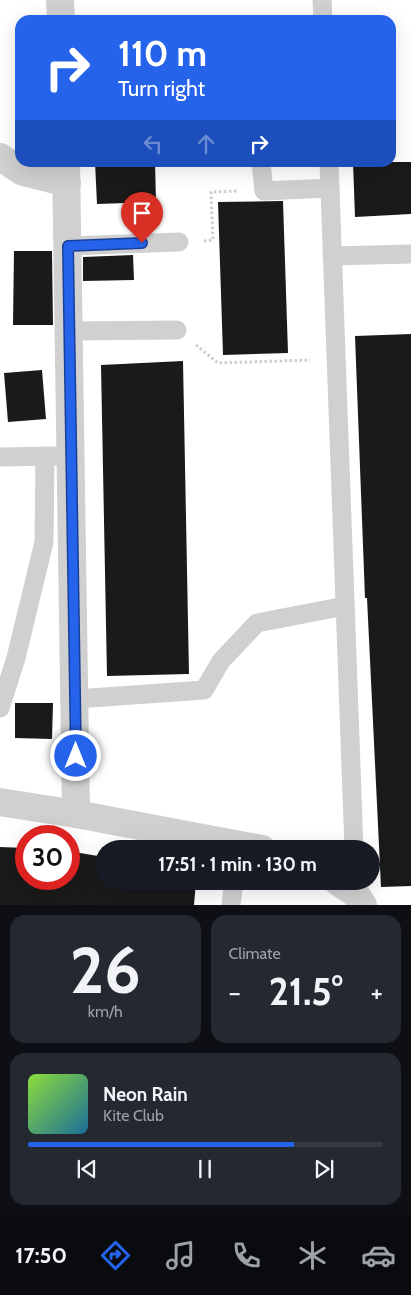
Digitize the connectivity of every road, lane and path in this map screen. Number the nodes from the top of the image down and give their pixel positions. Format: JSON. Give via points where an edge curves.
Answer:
{"nodes":[{"id":1,"x":60,"y":0,"type":"edge"},
{"id":2,"x":322,"y":0,"type":"edge"},
{"id":3,"x":61,"y":15,"type":"edge"},
{"id":4,"x":323,"y":15,"type":"edge"},
{"id":5,"x":0,"y":157,"type":"edge"},
{"id":6,"x":15,"y":167,"type":"edge"},
{"id":7,"x":15,"y":167,"type":"edge"},
{"id":8,"x":262,"y":167,"type":"edge"},
{"id":9,"x":329,"y":167,"type":"edge"},
{"id":10,"x":67,"y":173,"type":"edge"},
{"id":11,"x":330,"y":188,"type":"junction"},
{"id":12,"x":264,"y":190,"type":"junction"},
{"id":13,"x":178,"y":242,"type":"joint"},
{"id":14,"x":68,"y":246,"type":"junction"},
{"id":15,"x":411,"y":254,"type":"edge"},
{"id":16,"x":332,"y":256,"type":"junction"},
{"id":17,"x":177,"y":330,"type":"joint"},
{"id":18,"x":70,"y":331,"type":"junction"},
{"id":19,"x":336,"y":359,"type":"junction"},
{"id":20,"x":58,"y":456,"type":"junction"},
{"id":21,"x":0,"y":457,"type":"edge"},
{"id":22,"x":345,"y":606,"type":"junction"},
{"id":23,"x":76,"y":699,"type":"junction"},
{"id":24,"x":0,"y":708,"type":"edge"},
{"id":25,"x":0,"y":802,"type":"edge"},
{"id":26,"x":76,"y":814,"type":"junction"},
{"id":27,"x":210,"y":840,"type":"edge"},
{"id":28,"x":354,"y":840,"type":"edge"},
{"id":29,"x":233,"y":890,"type":"edge"},
{"id":30,"x":231,"y":905,"type":"edge"}],
"edges":[{"from":1,"to":3,"type":"street"},
{"from":2,"to":4,"type":"lane"},
{"from":5,"to":6,"type":"street"},
{"from":7,"to":10,"type":"street","via":[[23,172]]},
{"from":8,"to":12,"type":"lane"},
{"from":9,"to":11,"type":"lane"},
{"from":10,"to":14,"type":"street"},
{"from":11,"to":12,"type":"lane"},
{"from":11,"to":16,"type":"lane"},
{"from":12,"to":13,"type":"path","via":[[211,192],[213,240]]},
{"from":13,"to":14,"type":"lane"},
{"from":14,"to":18,"type":"street"},
{"from":15,"to":16,"type":"lane"},
{"from":16,"to":19,"type":"lane"},
{"from":17,"to":18,"type":"lane"},
{"from":17,"to":19,"type":"path","via":[[218,363]]},
{"from":18,"to":20,"type":"street"},
{"from":19,"to":22,"type":"lane"},
{"from":20,"to":21,"type":"lane"},
{"from":20,"to":23,"type":"street"},
{"from":20,"to":24,"type":"lane","via":[[44,542],[16,658]]},
{"from":22,"to":23,"type":"lane","via":[[257,623],[221,661],[204,690]]},
{"from":22,"to":28,"type":"lane"},
{"from":23,"to":26,"type":"street"},
{"from":25,"to":26,"type":"street"},
{"from":26,"to":27,"type":"street"},
{"from":29,"to":30,"type":"lane"}]}
